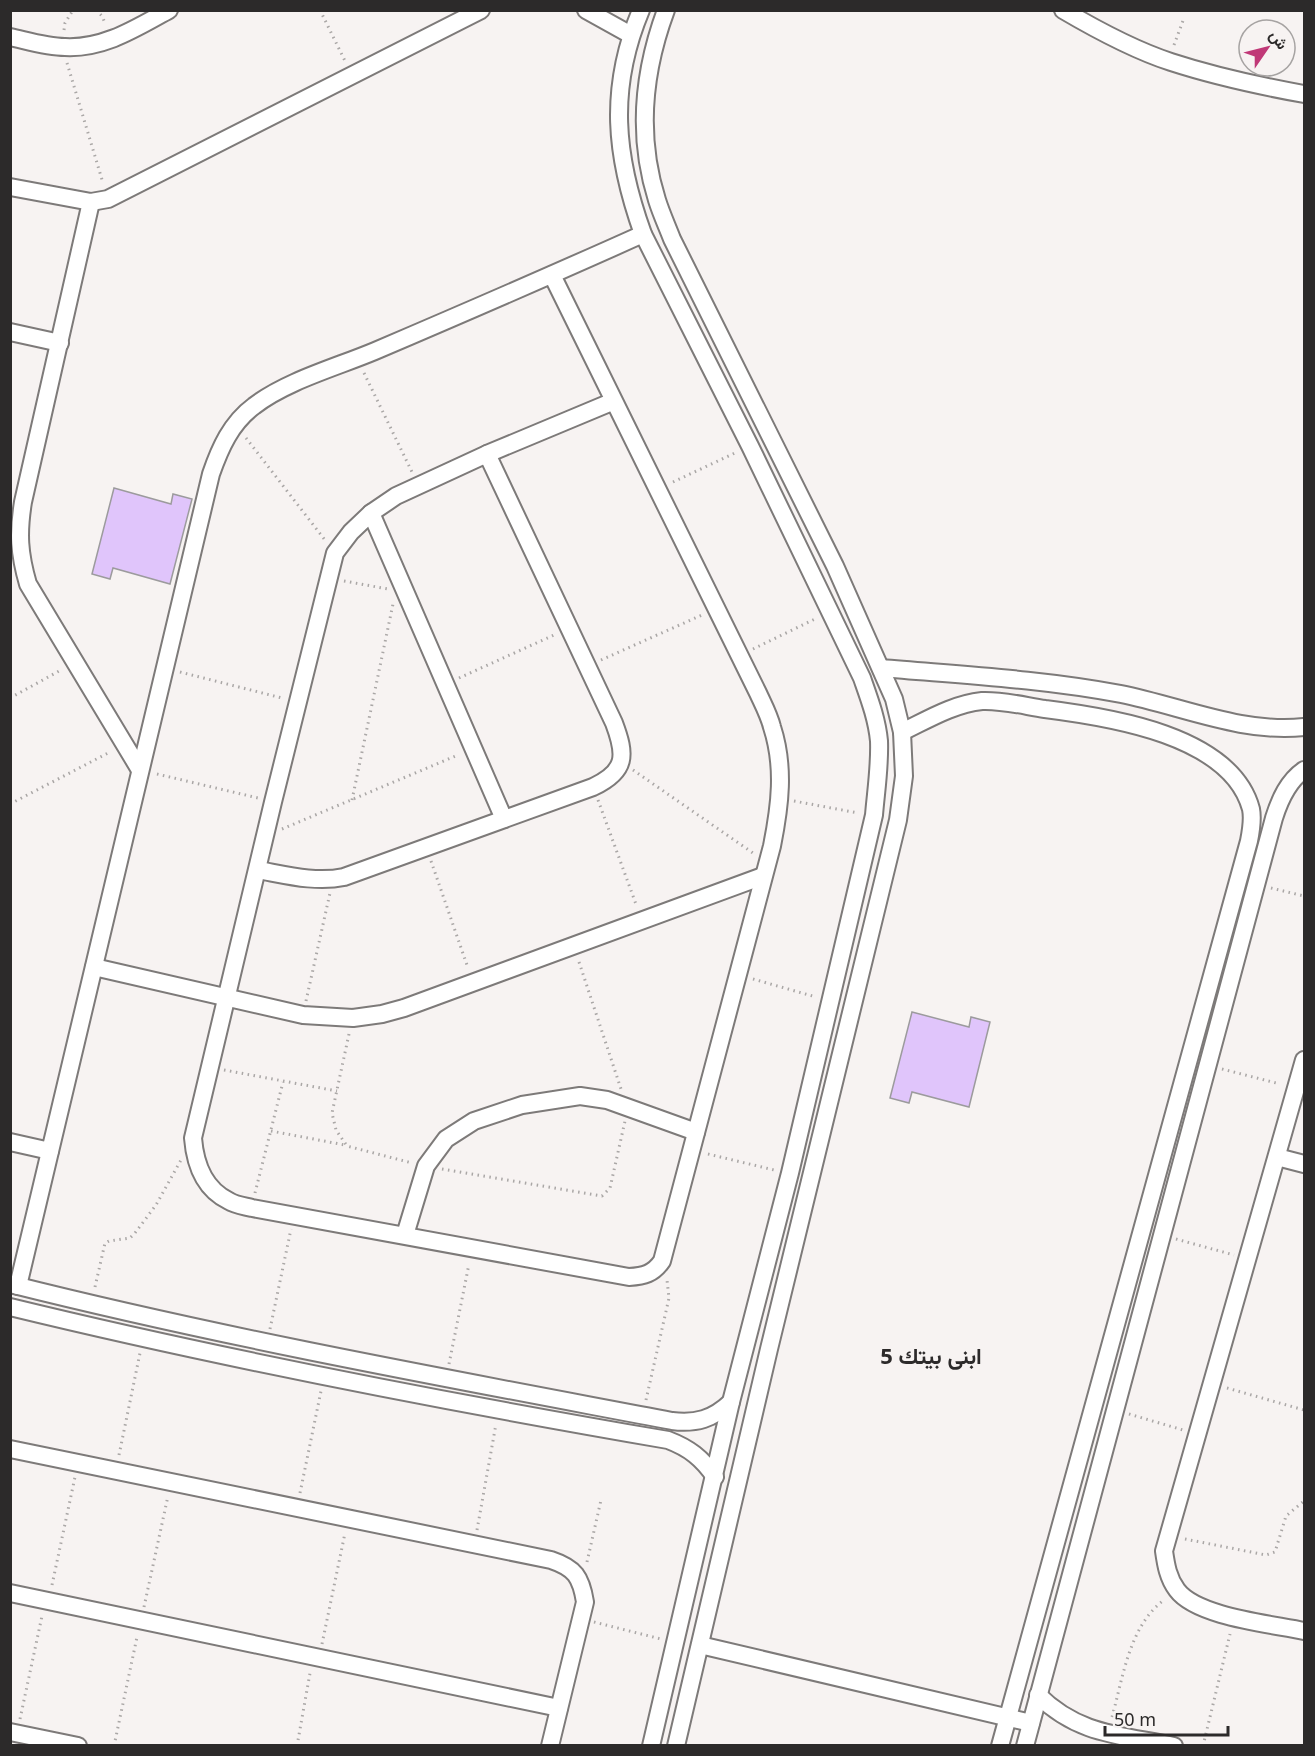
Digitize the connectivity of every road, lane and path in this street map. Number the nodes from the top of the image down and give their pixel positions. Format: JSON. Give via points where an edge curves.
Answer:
{"nodes":[{"id":1,"x":73,"y":10,"type":"edge"},
{"id":2,"x":169,"y":10,"type":"edge"},
{"id":3,"x":320,"y":10,"type":"edge"},
{"id":4,"x":481,"y":10,"type":"edge"},
{"id":5,"x":586,"y":10,"type":"edge"},
{"id":6,"x":641,"y":10,"type":"edge"},
{"id":7,"x":666,"y":10,"type":"edge"},
{"id":8,"x":1063,"y":10,"type":"edge"},
{"id":9,"x":1184,"y":18,"type":"dead end"},
{"id":10,"x":631,"y":35,"type":"junction"},
{"id":11,"x":10,"y":37,"type":"edge"},
{"id":12,"x":63,"y":47,"type":"junction"},
{"id":13,"x":1169,"y":61,"type":"junction"},
{"id":14,"x":352,"y":75,"type":"junction"},
{"id":15,"x":1305,"y":94,"type":"edge"},
{"id":16,"x":10,"y":187,"type":"edge"},
{"id":17,"x":108,"y":199,"type":"junction"},
{"id":18,"x":91,"y":202,"type":"junction"},
{"id":19,"x":643,"y":234,"type":"junction"},
{"id":20,"x":552,"y":275,"type":"junction"},
{"id":21,"x":10,"y":332,"type":"edge"},
{"id":22,"x":60,"y":343,"type":"junction"},
{"id":23,"x":357,"y":359,"type":"junction"},
{"id":24,"x":614,"y":401,"type":"junction"},
{"id":25,"x":235,"y":424,"type":"junction"},
{"id":26,"x":750,"y":446,"type":"junction"},
{"id":27,"x":487,"y":454,"type":"junction"},
{"id":28,"x":418,"y":484,"type":"junction"},
{"id":29,"x":658,"y":489,"type":"junction"},
{"id":30,"x":371,"y":513,"type":"junction"},
{"id":31,"x":335,"y":553,"type":"junction"},
{"id":32,"x":399,"y":576,"type":"junction"},
{"id":33,"x":329,"y":578,"type":"junction"},
{"id":34,"x":393,"y":602,"type":"dead end"},
{"id":35,"x":717,"y":608,"type":"junction"},
{"id":36,"x":829,"y":612,"type":"junction"},
{"id":37,"x":570,"y":628,"type":"junction"},
{"id":38,"x":740,"y":655,"type":"junction"},
{"id":39,"x":76,"y":662,"type":"junction"},
{"id":40,"x":588,"y":666,"type":"junction"},
{"id":41,"x":165,"y":668,"type":"junction"},
{"id":42,"x":881,"y":668,"type":"junction"},
{"id":43,"x":446,"y":684,"type":"junction"},
{"id":44,"x":10,"y":698,"type":"edge"},
{"id":45,"x":298,"y":702,"type":"junction"},
{"id":46,"x":1177,"y":708,"type":"junction"},
{"id":47,"x":1305,"y":727,"type":"edge"},
{"id":48,"x":902,"y":732,"type":"junction"},
{"id":49,"x":1172,"y":736,"type":"junction"},
{"id":50,"x":125,"y":743,"type":"junction"},
{"id":51,"x":473,"y":748,"type":"junction"},
{"id":52,"x":621,"y":762,"type":"junction"},
{"id":53,"x":140,"y":770,"type":"junction"},
{"id":54,"x":1305,"y":770,"type":"edge"},
{"id":55,"x":593,"y":787,"type":"junction"},
{"id":56,"x":780,"y":799,"type":"junction"},
{"id":57,"x":352,"y":800,"type":"junction"},
{"id":58,"x":273,"y":802,"type":"junction"},
{"id":59,"x":10,"y":804,"type":"edge"},
{"id":60,"x":874,"y":815,"type":"junction"},
{"id":61,"x":504,"y":819,"type":"junction"},
{"id":62,"x":1252,"y":824,"type":"junction"},
{"id":63,"x":1271,"y":829,"type":"junction"},
{"id":64,"x":265,"y":836,"type":"junction"},
{"id":65,"x":426,"y":848,"type":"junction"},
{"id":66,"x":765,"y":869,"type":"junction"},
{"id":67,"x":258,"y":870,"type":"junction"},
{"id":68,"x":333,"y":879,"type":"junction"},
{"id":69,"x":1257,"y":884,"type":"junction"},
{"id":70,"x":1305,"y":896,"type":"edge"},
{"id":71,"x":641,"y":921,"type":"junction"},
{"id":72,"x":574,"y":946,"type":"junction"},
{"id":73,"x":94,"y":967,"type":"junction"},
{"id":74,"x":737,"y":975,"type":"junction"},
{"id":75,"x":473,"y":984,"type":"junction"},
{"id":76,"x":227,"y":999,"type":"junction"},
{"id":77,"x":830,"y":1000,"type":"junction"},
{"id":78,"x":303,"y":1015,"type":"junction"},
{"id":79,"x":353,"y":1018,"type":"junction"},
{"id":80,"x":1305,"y":1060,"type":"edge"},
{"id":81,"x":1208,"y":1066,"type":"junction"},
{"id":82,"x":210,"y":1068,"type":"junction"},
{"id":83,"x":283,"y":1082,"type":"junction"},
{"id":84,"x":1296,"y":1089,"type":"junction"},
{"id":85,"x":337,"y":1091,"type":"junction"},
{"id":86,"x":628,"y":1108,"type":"junction"},
{"id":87,"x":271,"y":1131,"type":"junction"},
{"id":88,"x":696,"y":1132,"type":"junction"},
{"id":89,"x":193,"y":1138,"type":"junction"},
{"id":90,"x":10,"y":1142,"type":"edge"},
{"id":91,"x":347,"y":1146,"type":"junction"},
{"id":92,"x":50,"y":1150,"type":"junction"},
{"id":93,"x":691,"y":1150,"type":"junction"},
{"id":94,"x":1277,"y":1157,"type":"junction"},
{"id":95,"x":1305,"y":1164,"type":"edge"},
{"id":96,"x":426,"y":1166,"type":"junction"},
{"id":97,"x":790,"y":1173,"type":"junction"},
{"id":98,"x":252,"y":1208,"type":"junction"},
{"id":99,"x":294,"y":1216,"type":"junction"},
{"id":100,"x":405,"y":1235,"type":"junction"},
{"id":101,"x":1162,"y":1235,"type":"junction"},
{"id":102,"x":472,"y":1248,"type":"junction"},
{"id":103,"x":1247,"y":1259,"type":"junction"},
{"id":104,"x":662,"y":1261,"type":"junction"},
{"id":105,"x":14,"y":1285,"type":"edge"},
{"id":106,"x":91,"y":1304,"type":"junction"},
{"id":107,"x":10,"y":1307,"type":"edge"},
{"id":108,"x":143,"y":1340,"type":"junction"},
{"id":109,"x":267,"y":1343,"type":"junction"},
{"id":110,"x":324,"y":1355,"type":"junction"},
{"id":111,"x":322,"y":1377,"type":"junction"},
{"id":112,"x":446,"y":1378,"type":"junction"},
{"id":113,"x":1211,"y":1383,"type":"junction"},
{"id":114,"x":494,"y":1386,"type":"junction"},
{"id":115,"x":731,"y":1402,"type":"junction"},
{"id":116,"x":494,"y":1410,"type":"junction"},
{"id":117,"x":1115,"y":1410,"type":"junction"},
{"id":118,"x":1305,"y":1410,"type":"edge"},
{"id":119,"x":642,"y":1415,"type":"junction"},
{"id":120,"x":672,"y":1421,"type":"junction"},
{"id":121,"x":1197,"y":1433,"type":"junction"},
{"id":122,"x":668,"y":1440,"type":"junction"},
{"id":123,"x":10,"y":1449,"type":"edge"},
{"id":124,"x":78,"y":1464,"type":"junction"},
{"id":125,"x":116,"y":1472,"type":"junction"},
{"id":126,"x":715,"y":1477,"type":"junction"},
{"id":127,"x":1073,"y":1479,"type":"junction"},
{"id":128,"x":171,"y":1482,"type":"junction"},
{"id":129,"x":1095,"y":1484,"type":"junction"},
{"id":130,"x":601,"y":1500,"type":"dead end"},
{"id":131,"x":1305,"y":1502,"type":"edge"},
{"id":132,"x":297,"y":1507,"type":"junction"},
{"id":133,"x":348,"y":1518,"type":"junction"},
{"id":134,"x":1168,"y":1535,"type":"junction"},
{"id":135,"x":474,"y":1544,"type":"junction"},
{"id":136,"x":582,"y":1584,"type":"junction"},
{"id":137,"x":1178,"y":1592,"type":"junction"},
{"id":138,"x":10,"y":1593,"type":"edge"},
{"id":139,"x":47,"y":1600,"type":"junction"},
{"id":140,"x":1234,"y":1617,"type":"junction"},
{"id":141,"x":581,"y":1619,"type":"junction"},
{"id":142,"x":141,"y":1620,"type":"junction"},
{"id":143,"x":1305,"y":1631,"type":"edge"},
{"id":144,"x":675,"y":1642,"type":"junction"},
{"id":145,"x":700,"y":1645,"type":"junction"},
{"id":146,"x":316,"y":1657,"type":"junction"},
{"id":147,"x":1038,"y":1695,"type":"junction"},
{"id":148,"x":559,"y":1708,"type":"junction"},
{"id":149,"x":1007,"y":1717,"type":"junction"},
{"id":150,"x":1030,"y":1723,"type":"junction"},
{"id":151,"x":14,"y":1733,"type":"edge"},
{"id":152,"x":1097,"y":1736,"type":"edge"},
{"id":153,"x":78,"y":1746,"type":"edge"},
{"id":154,"x":114,"y":1746,"type":"edge"},
{"id":155,"x":297,"y":1746,"type":"edge"},
{"id":156,"x":550,"y":1746,"type":"edge"},
{"id":157,"x":651,"y":1746,"type":"edge"},
{"id":158,"x":676,"y":1746,"type":"edge"},
{"id":159,"x":1000,"y":1746,"type":"edge"},
{"id":160,"x":1025,"y":1746,"type":"edge"},
{"id":161,"x":1174,"y":1746,"type":"edge"},
{"id":162,"x":1203,"y":1746,"type":"edge"}],
"edges":[{"from":1,"to":12,"type":"path","via":[[65,23]]},
{"from":2,"to":12,"type":"street","via":[[108,42]]},
{"from":3,"to":14,"type":"path"},
{"from":4,"to":14,"type":"street"},
{"from":5,"to":10,"type":"street"},
{"from":6,"to":10,"type":"street"},
{"from":7,"to":42,"type":"street","via":[[647,77],[644,118],[647,160],[657,200]]},
{"from":8,"to":13,"type":"street"},
{"from":9,"to":13,"type":"path"},
{"from":10,"to":19,"type":"street","via":[[619,89],[618,126],[622,163]]},
{"from":11,"to":12,"type":"street"},
{"from":12,"to":17,"type":"path"},
{"from":13,"to":15,"type":"street","via":[[1267,88]]},
{"from":14,"to":17,"type":"street"},
{"from":16,"to":18,"type":"street"},
{"from":17,"to":18,"type":"street"},
{"from":18,"to":22,"type":"street"},
{"from":19,"to":20,"type":"street"},
{"from":19,"to":26,"type":"street"},
{"from":20,"to":23,"type":"street"},
{"from":20,"to":24,"type":"street"},
{"from":21,"to":22,"type":"street"},
{"from":22,"to":39,"type":"street","via":[[23,502],[20,557],[28,584]]},
{"from":23,"to":25,"type":"street","via":[[274,393]]},
{"from":23,"to":28,"type":"path"},
{"from":24,"to":27,"type":"street"},
{"from":24,"to":29,"type":"street"},
{"from":25,"to":31,"type":"path"},
{"from":25,"to":41,"type":"street","via":[[220,448],[211,474]]},
{"from":26,"to":29,"type":"path"},
{"from":26,"to":36,"type":"street"},
{"from":27,"to":28,"type":"street"},
{"from":27,"to":37,"type":"street"},
{"from":28,"to":30,"type":"street"},
{"from":29,"to":35,"type":"street"},
{"from":30,"to":31,"type":"street"},
{"from":30,"to":32,"type":"street"},
{"from":31,"to":33,"type":"street"},
{"from":32,"to":33,"type":"path","via":[[396,590]]},
{"from":32,"to":43,"type":"street"},
{"from":33,"to":45,"type":"street"},
{"from":34,"to":57,"type":"path"},
{"from":35,"to":38,"type":"street"},
{"from":35,"to":40,"type":"path"},
{"from":36,"to":38,"type":"path"},
{"from":36,"to":60,"type":"street","via":[[872,706],[879,739]]},
{"from":37,"to":40,"type":"street"},
{"from":37,"to":43,"type":"path"},
{"from":38,"to":56,"type":"street","via":[[772,726],[780,762]]},
{"from":39,"to":44,"type":"path"},
{"from":39,"to":50,"type":"street"},
{"from":40,"to":52,"type":"street","via":[[614,723],[622,750]]},
{"from":41,"to":45,"type":"path"},
{"from":41,"to":53,"type":"street"},
{"from":42,"to":46,"type":"street","via":[[1077,686]]},
{"from":42,"to":48,"type":"street"},
{"from":43,"to":51,"type":"street"},
{"from":45,"to":58,"type":"street"},
{"from":46,"to":47,"type":"street","via":[[1258,726]]},
{"from":46,"to":49,"type":"street"},
{"from":48,"to":49,"type":"street","via":[[954,707],[985,701],[1073,712]]},
{"from":48,"to":145,"type":"street","via":[[904,776],[898,820]]},
{"from":49,"to":62,"type":"street","via":[[1208,754],[1229,772],[1244,792]]},
{"from":50,"to":53,"type":"street"},
{"from":50,"to":59,"type":"path"},
{"from":51,"to":57,"type":"path"},
{"from":51,"to":61,"type":"street"},
{"from":52,"to":55,"type":"street","via":[[616,773]]},
{"from":52,"to":66,"type":"path"},
{"from":53,"to":58,"type":"path"},
{"from":53,"to":73,"type":"street"},
{"from":54,"to":63,"type":"street","via":[[1289,785]]},
{"from":55,"to":61,"type":"street"},
{"from":55,"to":71,"type":"path"},
{"from":56,"to":60,"type":"path"},
{"from":56,"to":66,"type":"street"},
{"from":57,"to":64,"type":"path"},
{"from":58,"to":64,"type":"street"},
{"from":60,"to":77,"type":"street"},
{"from":61,"to":65,"type":"street"},
{"from":62,"to":63,"type":"street"},
{"from":62,"to":127,"type":"street"},
{"from":63,"to":69,"type":"street"},
{"from":64,"to":67,"type":"street"},
{"from":65,"to":68,"type":"street"},
{"from":65,"to":75,"type":"path"},
{"from":66,"to":71,"type":"street"},
{"from":66,"to":74,"type":"street"},
{"from":67,"to":68,"type":"street"},
{"from":67,"to":76,"type":"street"},
{"from":68,"to":78,"type":"path"},
{"from":69,"to":70,"type":"path"},
{"from":69,"to":81,"type":"street"},
{"from":71,"to":72,"type":"street"},
{"from":72,"to":75,"type":"street"},
{"from":72,"to":86,"type":"path"},
{"from":73,"to":76,"type":"street"},
{"from":73,"to":92,"type":"street"},
{"from":74,"to":77,"type":"path"},
{"from":74,"to":88,"type":"street"},
{"from":75,"to":79,"type":"street","via":[[404,1008]]},
{"from":76,"to":78,"type":"street"},
{"from":76,"to":82,"type":"street"},
{"from":77,"to":97,"type":"street"},
{"from":78,"to":79,"type":"street"},
{"from":79,"to":85,"type":"path"},
{"from":80,"to":84,"type":"street"},
{"from":81,"to":84,"type":"path"},
{"from":81,"to":101,"type":"street"},
{"from":82,"to":83,"type":"path"},
{"from":82,"to":89,"type":"street"},
{"from":83,"to":85,"type":"path"},
{"from":83,"to":87,"type":"path"},
{"from":84,"to":94,"type":"street"},
{"from":85,"to":91,"type":"path","via":[[333,1122]]},
{"from":86,"to":88,"type":"street"},
{"from":86,"to":96,"type":"street","via":[[580,1096],[522,1105],[459,1130],[446,1139]]},
{"from":86,"to":96,"type":"path","via":[[610,1188],[602,1196]]},
{"from":87,"to":91,"type":"path"},
{"from":87,"to":98,"type":"path"},
{"from":88,"to":93,"type":"street"},
{"from":89,"to":98,"type":"street","via":[[194,1157],[213,1190],[228,1201]]},
{"from":89,"to":106,"type":"path","via":[[135,1233],[105,1244]]},
{"from":90,"to":92,"type":"street"},
{"from":91,"to":96,"type":"path"},
{"from":92,"to":105,"type":"street"},
{"from":93,"to":97,"type":"path"},
{"from":93,"to":104,"type":"street"},
{"from":94,"to":95,"type":"street"},
{"from":94,"to":103,"type":"street"},
{"from":96,"to":100,"type":"street"},
{"from":97,"to":115,"type":"street"},
{"from":98,"to":99,"type":"street"},
{"from":99,"to":100,"type":"street"},
{"from":99,"to":109,"type":"path"},
{"from":100,"to":102,"type":"street"},
{"from":101,"to":103,"type":"path"},
{"from":101,"to":117,"type":"street"},
{"from":102,"to":104,"type":"street","via":[[629,1277],[649,1274]]},
{"from":102,"to":112,"type":"path"},
{"from":103,"to":113,"type":"street"},
{"from":104,"to":119,"type":"path","via":[[669,1298]]},
{"from":105,"to":106,"type":"street"},
{"from":106,"to":109,"type":"street"},
{"from":107,"to":108,"type":"street"},
{"from":108,"to":111,"type":"street"},
{"from":108,"to":125,"type":"path"},
{"from":109,"to":110,"type":"street"},
{"from":110,"to":111,"type":"street"},
{"from":110,"to":112,"type":"street"},
{"from":111,"to":116,"type":"street"},
{"from":111,"to":132,"type":"path"},
{"from":112,"to":114,"type":"street"},
{"from":113,"to":118,"type":"path"},
{"from":113,"to":121,"type":"street"},
{"from":114,"to":116,"type":"street"},
{"from":114,"to":119,"type":"street"},
{"from":115,"to":120,"type":"street","via":[[704,1420]]},
{"from":115,"to":126,"type":"street"},
{"from":116,"to":122,"type":"street"},
{"from":116,"to":135,"type":"path"},
{"from":117,"to":121,"type":"path"},
{"from":117,"to":129,"type":"street"},
{"from":119,"to":120,"type":"street"},
{"from":120,"to":122,"type":"street"},
{"from":121,"to":134,"type":"street"},
{"from":122,"to":126,"type":"street","via":[[695,1454]]},
{"from":123,"to":124,"type":"street"},
{"from":124,"to":125,"type":"street"},
{"from":124,"to":139,"type":"path"},
{"from":125,"to":128,"type":"street"},
{"from":126,"to":144,"type":"street"},
{"from":127,"to":129,"type":"street"},
{"from":127,"to":149,"type":"street"},
{"from":128,"to":132,"type":"street"},
{"from":128,"to":142,"type":"path"},
{"from":129,"to":147,"type":"street"},
{"from":130,"to":136,"type":"path"},
{"from":131,"to":134,"type":"path","via":[[1287,1516],[1271,1555]]},
{"from":132,"to":133,"type":"street"},
{"from":133,"to":135,"type":"street"},
{"from":133,"to":146,"type":"path"},
{"from":134,"to":137,"type":"street","via":[[1164,1551],[1167,1573]]},
{"from":135,"to":136,"type":"street","via":[[564,1564]]},
{"from":136,"to":141,"type":"street","via":[[585,1602]]},
{"from":137,"to":140,"type":"street","via":[[1195,1606]]},
{"from":137,"to":152,"type":"path","via":[[1162,1601],[1137,1630]]},
{"from":138,"to":139,"type":"street"},
{"from":139,"to":142,"type":"street"},
{"from":139,"to":151,"type":"path"},
{"from":140,"to":143,"type":"street"},
{"from":140,"to":162,"type":"path"},
{"from":141,"to":144,"type":"path"},
{"from":141,"to":148,"type":"street"},
{"from":142,"to":146,"type":"street"},
{"from":142,"to":154,"type":"path"},
{"from":144,"to":157,"type":"street"},
{"from":145,"to":149,"type":"street"},
{"from":145,"to":158,"type":"street"},
{"from":146,"to":148,"type":"street"},
{"from":146,"to":155,"type":"path"},
{"from":147,"to":150,"type":"street"},
{"from":147,"to":152,"type":"street"},
{"from":148,"to":156,"type":"street"},
{"from":149,"to":150,"type":"street"},
{"from":149,"to":159,"type":"street"},
{"from":150,"to":160,"type":"street"},
{"from":151,"to":153,"type":"street"},
{"from":152,"to":161,"type":"street"}]}
